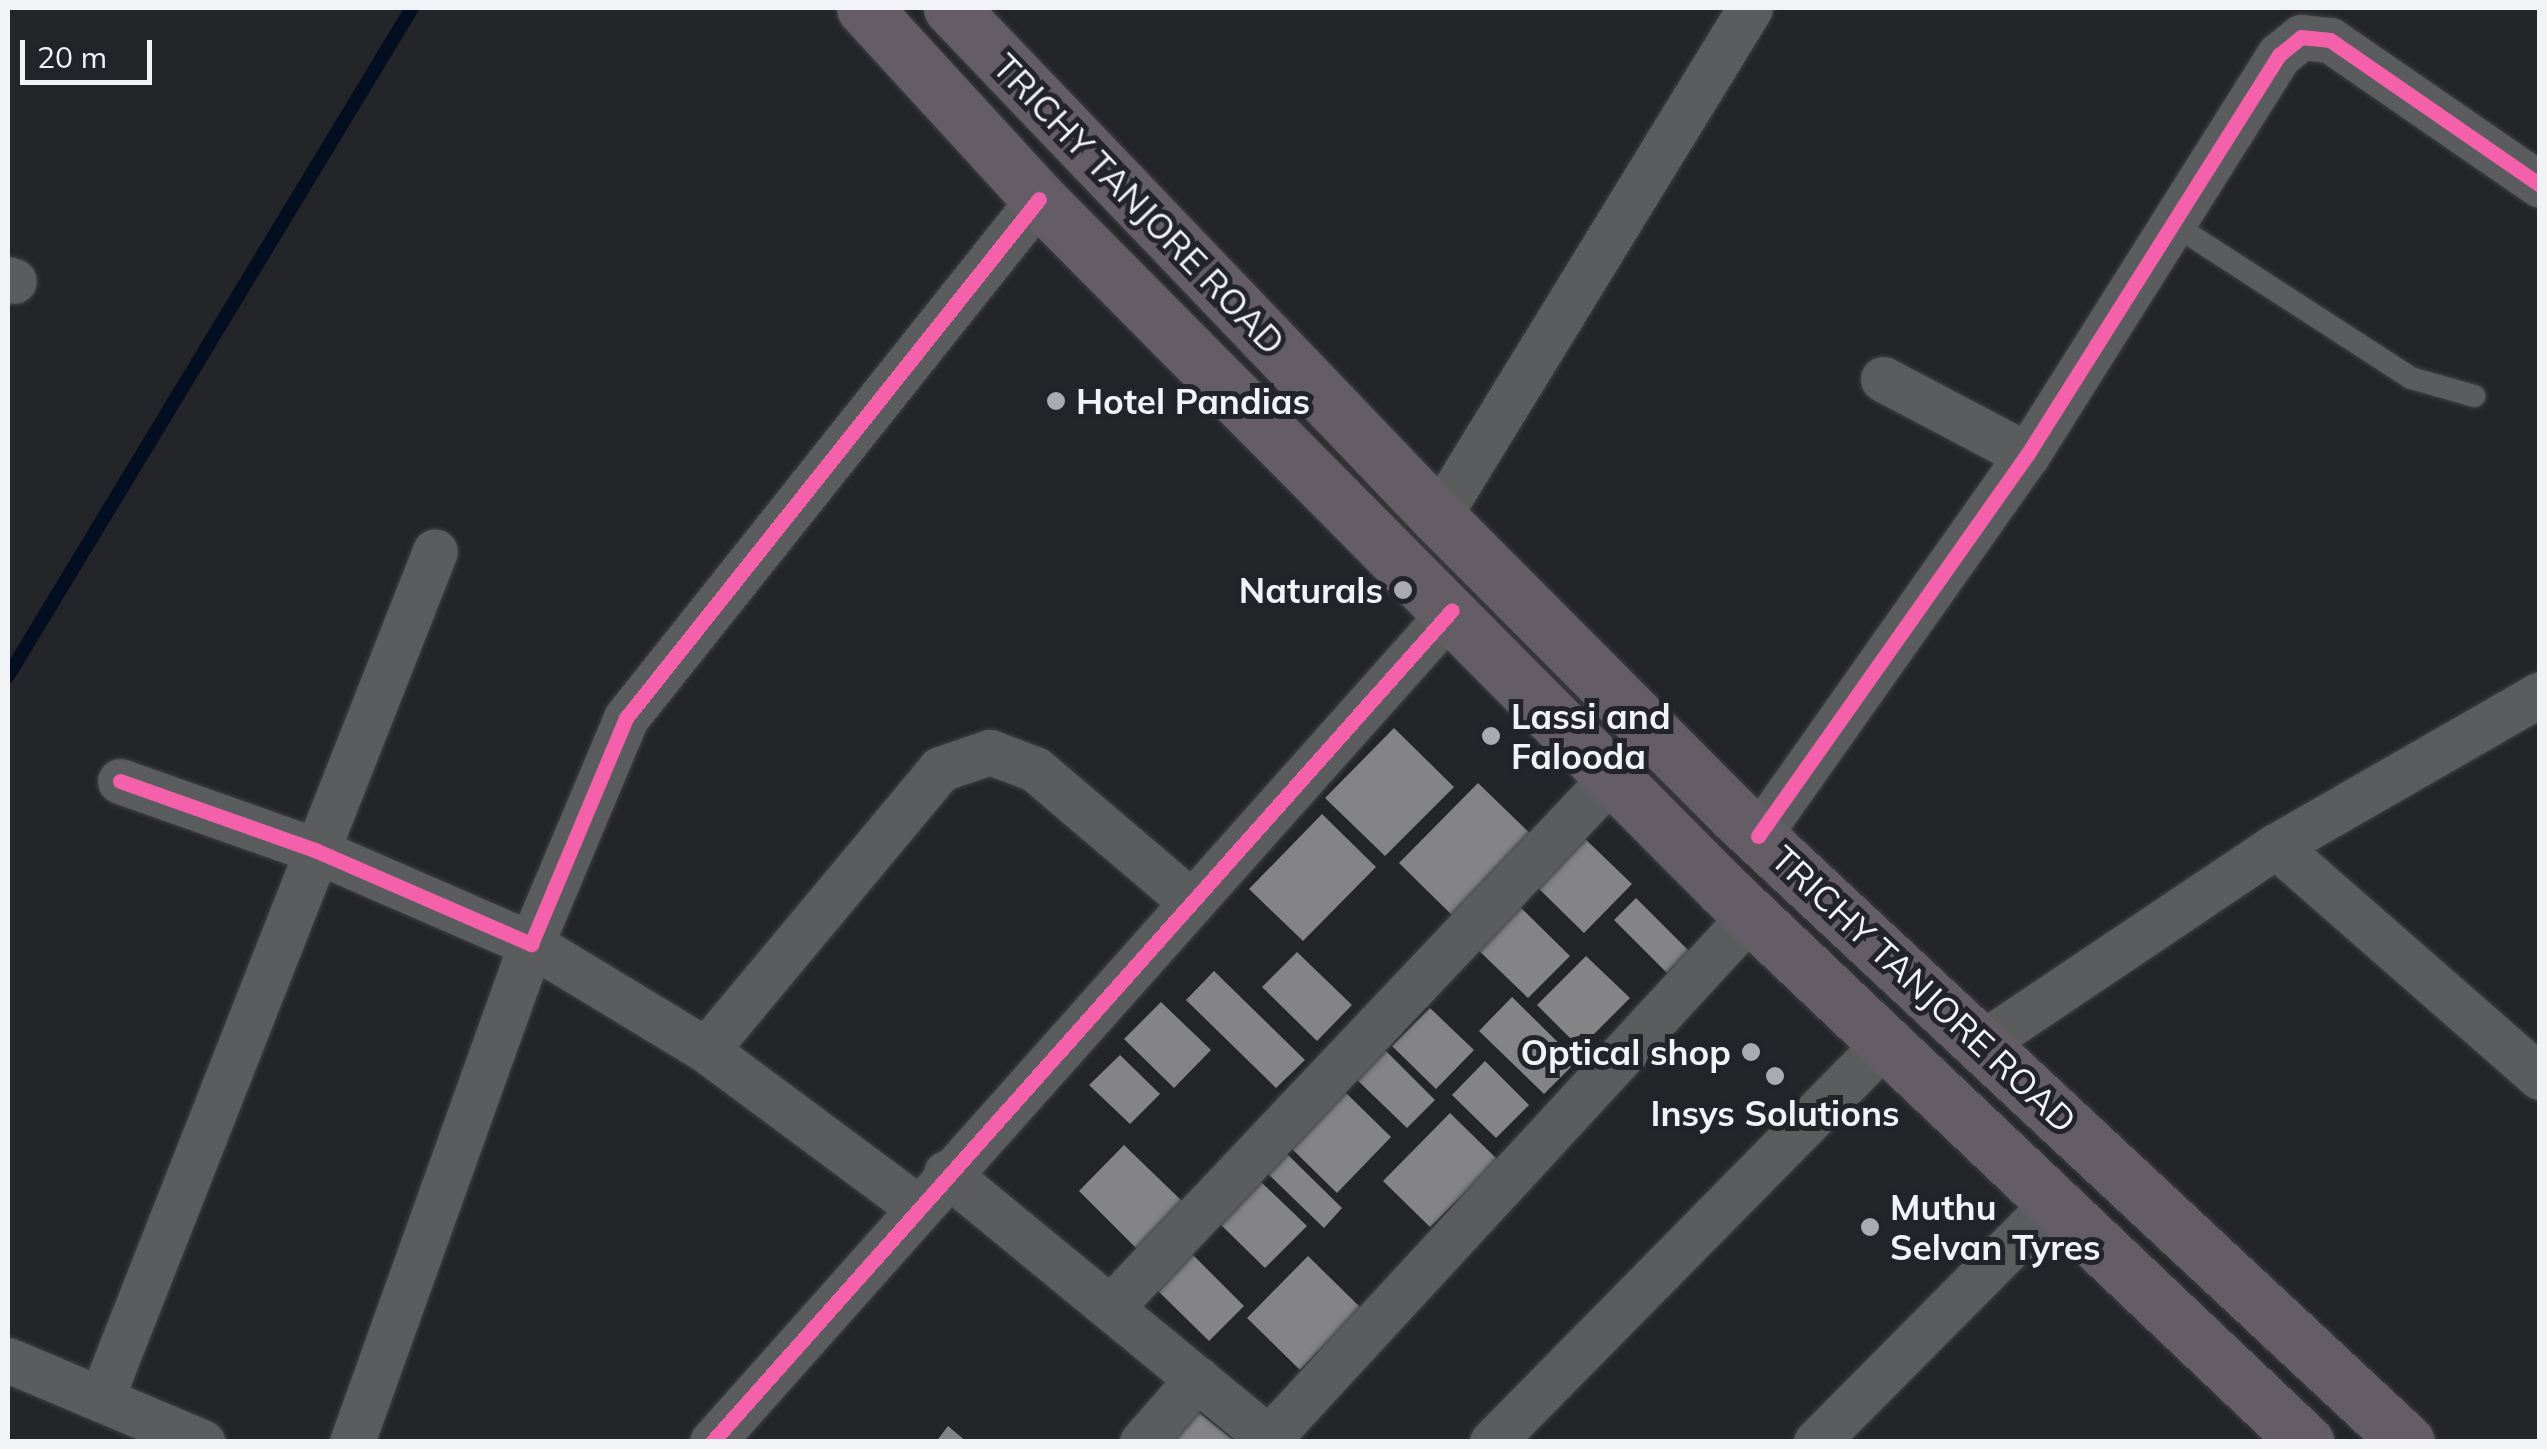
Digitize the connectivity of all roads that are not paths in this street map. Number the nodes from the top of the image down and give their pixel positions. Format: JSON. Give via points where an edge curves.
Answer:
{"nodes":[{"id":1,"x":864,"y":8,"type":"edge"},
{"id":2,"x":952,"y":8,"type":"edge"},
{"id":3,"x":1750,"y":8,"type":"edge"},
{"id":4,"x":2540,"y":184,"type":"edge"},
{"id":5,"x":1038,"y":199,"type":"junction"},
{"id":6,"x":2172,"y":224,"type":"junction"},
{"id":7,"x":1883,"y":378,"type":"dead end"},
{"id":8,"x":2474,"y":396,"type":"dead end"},
{"id":9,"x":2027,"y":455,"type":"junction"},
{"id":10,"x":1438,"y":517,"type":"junction"},
{"id":11,"x":435,"y":551,"type":"dead end"},
{"id":12,"x":1452,"y":610,"type":"junction"},
{"id":13,"x":2532,"y":711,"type":"edge"},
{"id":14,"x":1613,"y":776,"type":"junction"},
{"id":15,"x":120,"y":781,"type":"dead end"},
{"id":16,"x":1758,"y":836,"type":"junction"},
{"id":17,"x":2276,"y":846,"type":"junction"},
{"id":18,"x":316,"y":850,"type":"junction"},
{"id":19,"x":1190,"y":901,"type":"junction"},
{"id":20,"x":1750,"y":916,"type":"junction"},
{"id":21,"x":530,"y":944,"type":"junction"},
{"id":22,"x":1984,"y":1042,"type":"junction"},
{"id":23,"x":1884,"y":1044,"type":"junction"},
{"id":24,"x":706,"y":1050,"type":"junction"},
{"id":25,"x":2540,"y":1077,"type":"edge"},
{"id":26,"x":931,"y":1190,"type":"junction"},
{"id":27,"x":2053,"y":1204,"type":"junction"},
{"id":28,"x":1111,"y":1307,"type":"junction"},
{"id":29,"x":8,"y":1360,"type":"edge"},
{"id":30,"x":1197,"y":1379,"type":"junction"},
{"id":31,"x":101,"y":1399,"type":"junction"},
{"id":32,"x":1271,"y":1440,"type":"edge"},
{"id":33,"x":202,"y":1442,"type":"edge"},
{"id":34,"x":352,"y":1442,"type":"edge"},
{"id":35,"x":712,"y":1442,"type":"edge"},
{"id":36,"x":1142,"y":1442,"type":"edge"},
{"id":37,"x":1492,"y":1442,"type":"edge"},
{"id":38,"x":1816,"y":1442,"type":"edge"},
{"id":39,"x":2306,"y":1442,"type":"edge"},
{"id":40,"x":2407,"y":1442,"type":"edge"}],
"edges":[{"from":1,"to":5,"type":"highway","name":"TRICHY TANJORE ROAD"},
{"from":2,"to":10,"type":"highway","name":"TRICHY TANJORE ROAD"},
{"from":3,"to":10,"type":"street"},
{"from":4,"to":6,"type":"street","via":[[2330,40],[2300,37],[2279,55]]},
{"from":5,"to":12,"type":"highway","name":"TRICHY TANJORE ROAD"},
{"from":5,"to":21,"type":"street","via":[[626,718]]},
{"from":6,"to":8,"type":"lane","via":[[2411,378]]},
{"from":6,"to":9,"type":"street"},
{"from":7,"to":9,"type":"street"},
{"from":9,"to":16,"type":"street"},
{"from":10,"to":16,"type":"highway","name":"TRICHY TANJORE ROAD"},
{"from":11,"to":18,"type":"street"},
{"from":12,"to":14,"type":"highway","name":"TRICHY TANJORE ROAD"},
{"from":12,"to":19,"type":"street"},
{"from":13,"to":17,"type":"street"},
{"from":14,"to":20,"type":"highway","name":"TRICHY TANJORE ROAD"},
{"from":14,"to":28,"type":"street"},
{"from":15,"to":18,"type":"street"},
{"from":16,"to":22,"type":"highway","name":"TRICHY TANJORE ROAD"},
{"from":17,"to":22,"type":"street"},
{"from":17,"to":25,"type":"street"},
{"from":18,"to":21,"type":"street"},
{"from":18,"to":31,"type":"street"},
{"from":19,"to":24,"type":"street","via":[[1035,770],[990,752],[940,770]]},
{"from":19,"to":26,"type":"street"},
{"from":20,"to":23,"type":"highway","name":"TRICHY TANJORE ROAD"},
{"from":20,"to":32,"type":"street"},
{"from":21,"to":24,"type":"street"},
{"from":21,"to":34,"type":"street"},
{"from":22,"to":40,"type":"highway","name":"TRICHY TANJORE ROAD"},
{"from":23,"to":27,"type":"highway","name":"TRICHY TANJORE ROAD"},
{"from":23,"to":37,"type":"street"},
{"from":24,"to":26,"type":"street"},
{"from":26,"to":28,"type":"street"},
{"from":26,"to":35,"type":"street"},
{"from":27,"to":38,"type":"street"},
{"from":27,"to":39,"type":"highway","name":"TRICHY TANJORE ROAD"},
{"from":28,"to":30,"type":"street"},
{"from":29,"to":31,"type":"street"},
{"from":30,"to":32,"type":"street"},
{"from":30,"to":36,"type":"street"},
{"from":31,"to":33,"type":"street"}]}
